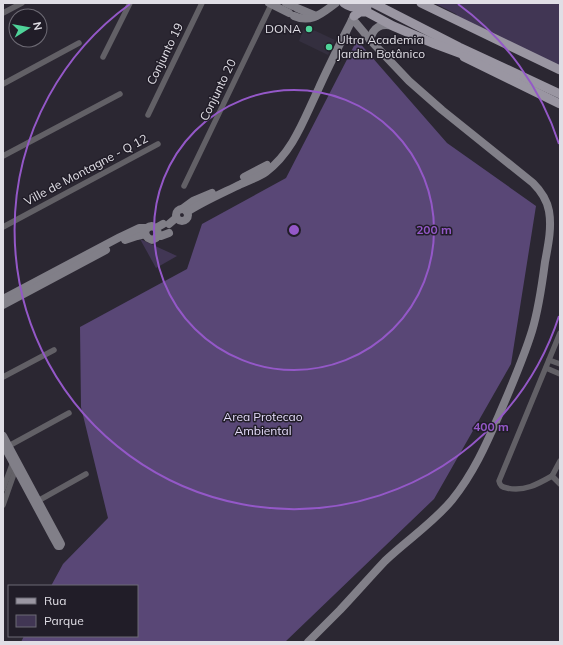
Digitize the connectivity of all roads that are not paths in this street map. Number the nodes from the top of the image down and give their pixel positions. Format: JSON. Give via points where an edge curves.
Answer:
{"nodes":[{"id":1,"x":22,"y":3,"type":"edge"},
{"id":2,"x":130,"y":3,"type":"edge"},
{"id":3,"x":202,"y":3,"type":"edge"},
{"id":4,"x":271,"y":3,"type":"edge"},
{"id":5,"x":336,"y":3,"type":"edge"},
{"id":6,"x":344,"y":3,"type":"edge"},
{"id":7,"x":373,"y":3,"type":"edge"},
{"id":8,"x":421,"y":3,"type":"edge"},
{"id":9,"x":292,"y":9,"type":"edge"},
{"id":10,"x":3,"y":14,"type":"edge"},
{"id":11,"x":355,"y":15,"type":"junction"},
{"id":12,"x":393,"y":26,"type":"junction"},
{"id":13,"x":370,"y":40,"type":"junction"},
{"id":14,"x":79,"y":43,"type":"dead end"},
{"id":15,"x":450,"y":50,"type":"junction"},
{"id":16,"x":103,"y":57,"type":"dead end"},
{"id":17,"x":491,"y":62,"type":"junction"},
{"id":18,"x":560,"y":70,"type":"edge"},
{"id":19,"x":3,"y":84,"type":"edge"},
{"id":20,"x":120,"y":94,"type":"dead end"},
{"id":21,"x":560,"y":94,"type":"edge"},
{"id":22,"x":560,"y":104,"type":"edge"},
{"id":23,"x":148,"y":115,"type":"dead end"},
{"id":24,"x":158,"y":144,"type":"dead end"},
{"id":25,"x":3,"y":156,"type":"edge"},
{"id":26,"x":184,"y":186,"type":"dead end"},
{"id":27,"x":184,"y":211,"type":"junction"},
{"id":28,"x":168,"y":226,"type":"junction"},
{"id":29,"x":3,"y":227,"type":"edge"},
{"id":30,"x":146,"y":231,"type":"junction"},
{"id":31,"x":7,"y":299,"type":"edge"},
{"id":32,"x":3,"y":305,"type":"edge"},
{"id":33,"x":560,"y":333,"type":"edge"},
{"id":34,"x":54,"y":350,"type":"dead end"},
{"id":35,"x":549,"y":360,"type":"junction"},
{"id":36,"x":560,"y":364,"type":"edge"},
{"id":37,"x":546,"y":368,"type":"junction"},
{"id":38,"x":560,"y":374,"type":"edge"},
{"id":39,"x":3,"y":377,"type":"edge"},
{"id":40,"x":69,"y":413,"type":"dead end"},
{"id":41,"x":3,"y":436,"type":"edge"},
{"id":42,"x":6,"y":446,"type":"edge"},
{"id":43,"x":560,"y":461,"type":"edge"},
{"id":44,"x":15,"y":463,"type":"junction"},
{"id":45,"x":86,"y":474,"type":"dead end"},
{"id":46,"x":552,"y":476,"type":"junction"},
{"id":47,"x":560,"y":484,"type":"edge"},
{"id":48,"x":3,"y":489,"type":"edge"},
{"id":49,"x":36,"y":502,"type":"junction"},
{"id":50,"x":3,"y":505,"type":"edge"},
{"id":51,"x":59,"y":544,"type":"dead end"},
{"id":52,"x":308,"y":642,"type":"edge"}],
"edges":[{"from":1,"to":10,"type":"street"},
{"from":2,"to":16,"type":"street"},
{"from":3,"to":23,"type":"street","name":"Conjunto 19"},
{"from":4,"to":9,"type":"street"},
{"from":4,"to":26,"type":"street","name":"Conjunto 20"},
{"from":5,"to":9,"type":"street","via":[[317,16],[303,19]]},
{"from":6,"to":11,"type":"main road"},
{"from":7,"to":11,"type":"main road"},
{"from":7,"to":17,"type":"main road"},
{"from":8,"to":18,"type":"main road"},
{"from":11,"to":12,"type":"main road","via":[[367,12]]},
{"from":11,"to":13,"type":"street","via":[[356,23]]},
{"from":11,"to":27,"type":"street","via":[[301,125],[287,144],[266,165],[193,201]]},
{"from":12,"to":13,"type":"street","via":[[378,27],[371,34]]},
{"from":12,"to":15,"type":"main road"},
{"from":13,"to":52,"type":"street","via":[[409,81],[540,190],[549,210],[550,234],[533,330],[478,461],[441,512],[385,561]]},
{"from":14,"to":19,"type":"street"},
{"from":15,"to":17,"type":"main road"},
{"from":15,"to":22,"type":"main road"},
{"from":17,"to":21,"type":"main road"},
{"from":20,"to":25,"type":"street"},
{"from":24,"to":29,"type":"street","name":"Ville de Montagne - Q 12"},
{"from":27,"to":28,"type":"street","via":[[176,212]]},
{"from":27,"to":28,"type":"street","via":[[187,220]]},
{"from":28,"to":30,"type":"street","via":[[152,226]]},
{"from":28,"to":30,"type":"street","via":[[154,239],[148,238]]},
{"from":30,"to":31,"type":"street","via":[[82,260]]},
{"from":31,"to":32,"type":"street"},
{"from":33,"to":35,"type":"street"},
{"from":34,"to":39,"type":"street"},
{"from":35,"to":36,"type":"street"},
{"from":35,"to":37,"type":"street"},
{"from":37,"to":38,"type":"street"},
{"from":37,"to":46,"type":"street","via":[[499,483],[512,489],[528,488]]},
{"from":40,"to":42,"type":"street"},
{"from":41,"to":42,"type":"street"},
{"from":42,"to":44,"type":"street"},
{"from":43,"to":46,"type":"street"},
{"from":44,"to":48,"type":"street"},
{"from":44,"to":49,"type":"street"},
{"from":44,"to":50,"type":"street"},
{"from":45,"to":49,"type":"street"},
{"from":46,"to":47,"type":"street"},
{"from":49,"to":51,"type":"street"}]}
